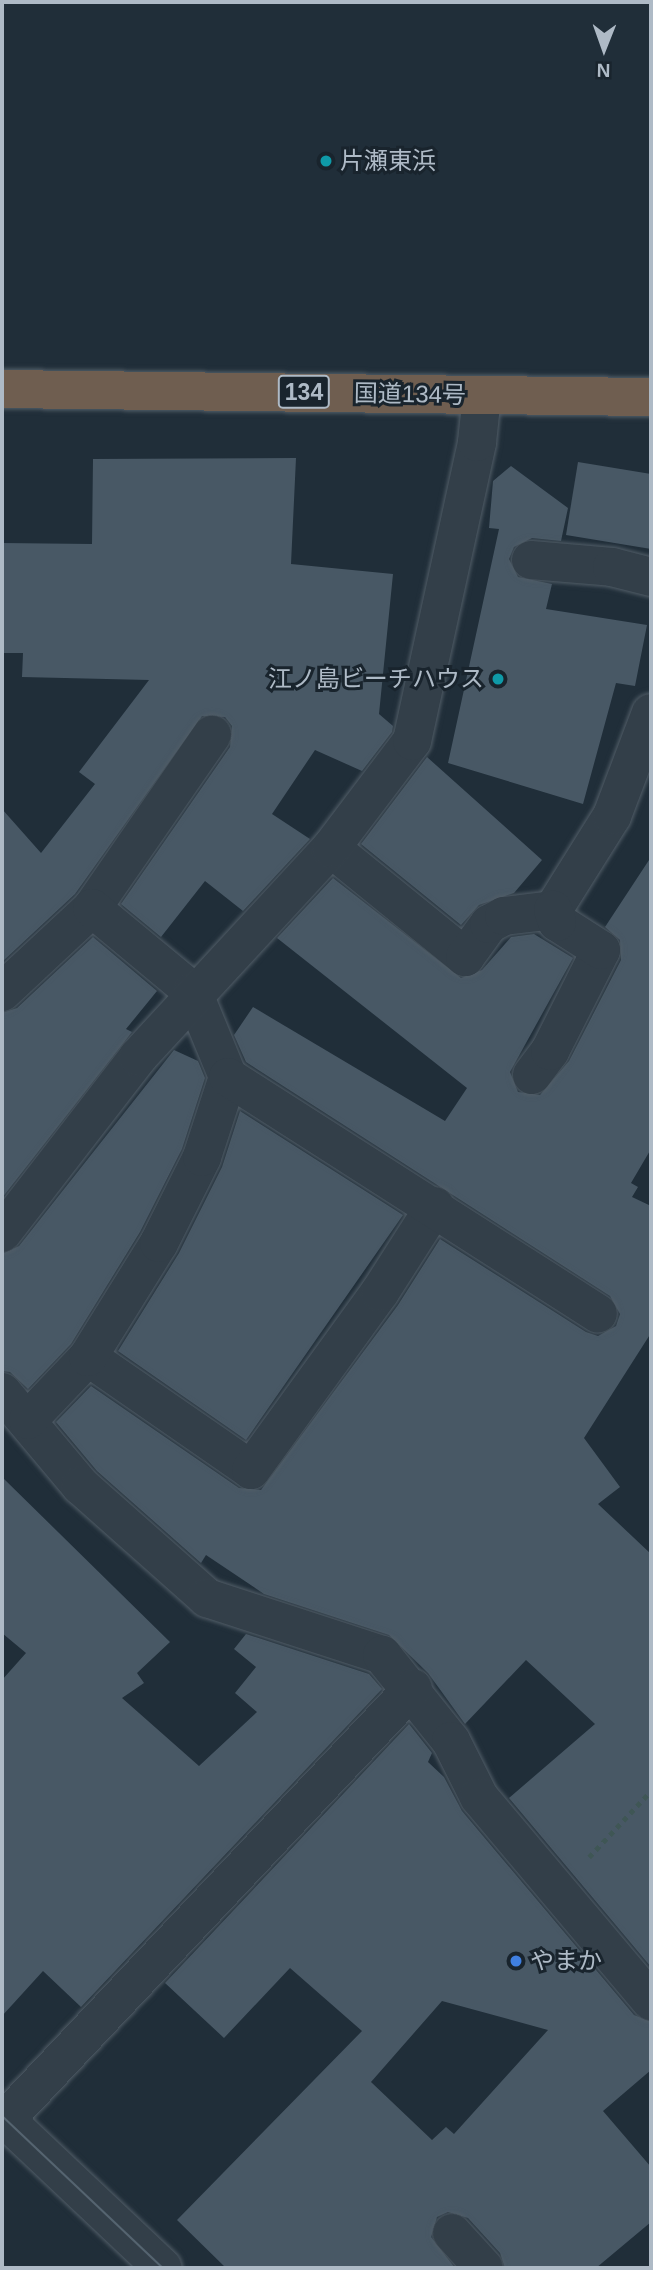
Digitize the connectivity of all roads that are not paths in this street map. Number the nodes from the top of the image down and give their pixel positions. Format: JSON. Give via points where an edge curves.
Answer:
{"nodes":[{"id":1,"x":2,"y":389,"type":"edge"},
{"id":2,"x":482,"y":394,"type":"junction"},
{"id":3,"x":651,"y":397,"type":"edge"},
{"id":4,"x":531,"y":560,"type":"dead end"},
{"id":5,"x":651,"y":577,"type":"edge"},
{"id":6,"x":651,"y":713,"type":"edge"},
{"id":7,"x":212,"y":735,"type":"dead end"},
{"id":8,"x":331,"y":848,"type":"junction"},
{"id":9,"x":92,"y":908,"type":"junction"},
{"id":10,"x":553,"y":910,"type":"junction"},
{"id":11,"x":2,"y":992,"type":"edge"},
{"id":12,"x":193,"y":992,"type":"junction"},
{"id":13,"x":532,"y":1075,"type":"dead end"},
{"id":14,"x":229,"y":1077,"type":"junction"},
{"id":15,"x":435,"y":1206,"type":"junction"},
{"id":16,"x":2,"y":1233,"type":"edge"},
{"id":17,"x":598,"y":1314,"type":"dead end"},
{"id":18,"x":89,"y":1357,"type":"junction"},
{"id":19,"x":2,"y":1392,"type":"edge"},
{"id":20,"x":28,"y":1420,"type":"junction"},
{"id":21,"x":413,"y":1688,"type":"junction"},
{"id":22,"x":651,"y":2001,"type":"edge"},
{"id":23,"x":4,"y":2118,"type":"edge"},
{"id":24,"x":452,"y":2233,"type":"dead end"},
{"id":25,"x":163,"y":2268,"type":"edge"},
{"id":26,"x":484,"y":2268,"type":"edge"}],
"edges":[{"from":1,"to":2,"type":"highway","name":"国道134号","number":"134"},
{"from":2,"to":3,"type":"highway","name":"国道134号","number":"134"},
{"from":2,"to":8,"type":"street","via":[[477,442],[412,741]]},
{"from":4,"to":5,"type":"street","via":[[612,567]]},
{"from":6,"to":10,"type":"street","via":[[612,816]]},
{"from":7,"to":9,"type":"street"},
{"from":8,"to":10,"type":"street","via":[[465,957],[489,923],[503,916]]},
{"from":8,"to":12,"type":"street"},
{"from":9,"to":11,"type":"street"},
{"from":9,"to":12,"type":"street"},
{"from":10,"to":13,"type":"street","via":[[557,922],[601,950],[550,1051]]},
{"from":12,"to":14,"type":"street"},
{"from":12,"to":16,"type":"street"},
{"from":14,"to":15,"type":"street"},
{"from":14,"to":18,"type":"street","via":[[190,1182]]},
{"from":15,"to":17,"type":"street"},
{"from":15,"to":18,"type":"street","via":[[380,1292],[251,1470]]},
{"from":18,"to":20,"type":"street"},
{"from":19,"to":20,"type":"street"},
{"from":20,"to":21,"type":"street","via":[[81,1486],[207,1598],[382,1655]]},
{"from":21,"to":22,"type":"street","via":[[452,1741],[479,1797]]},
{"from":21,"to":23,"type":"street"},
{"from":23,"to":25,"type":"street"},
{"from":24,"to":26,"type":"street"}]}
